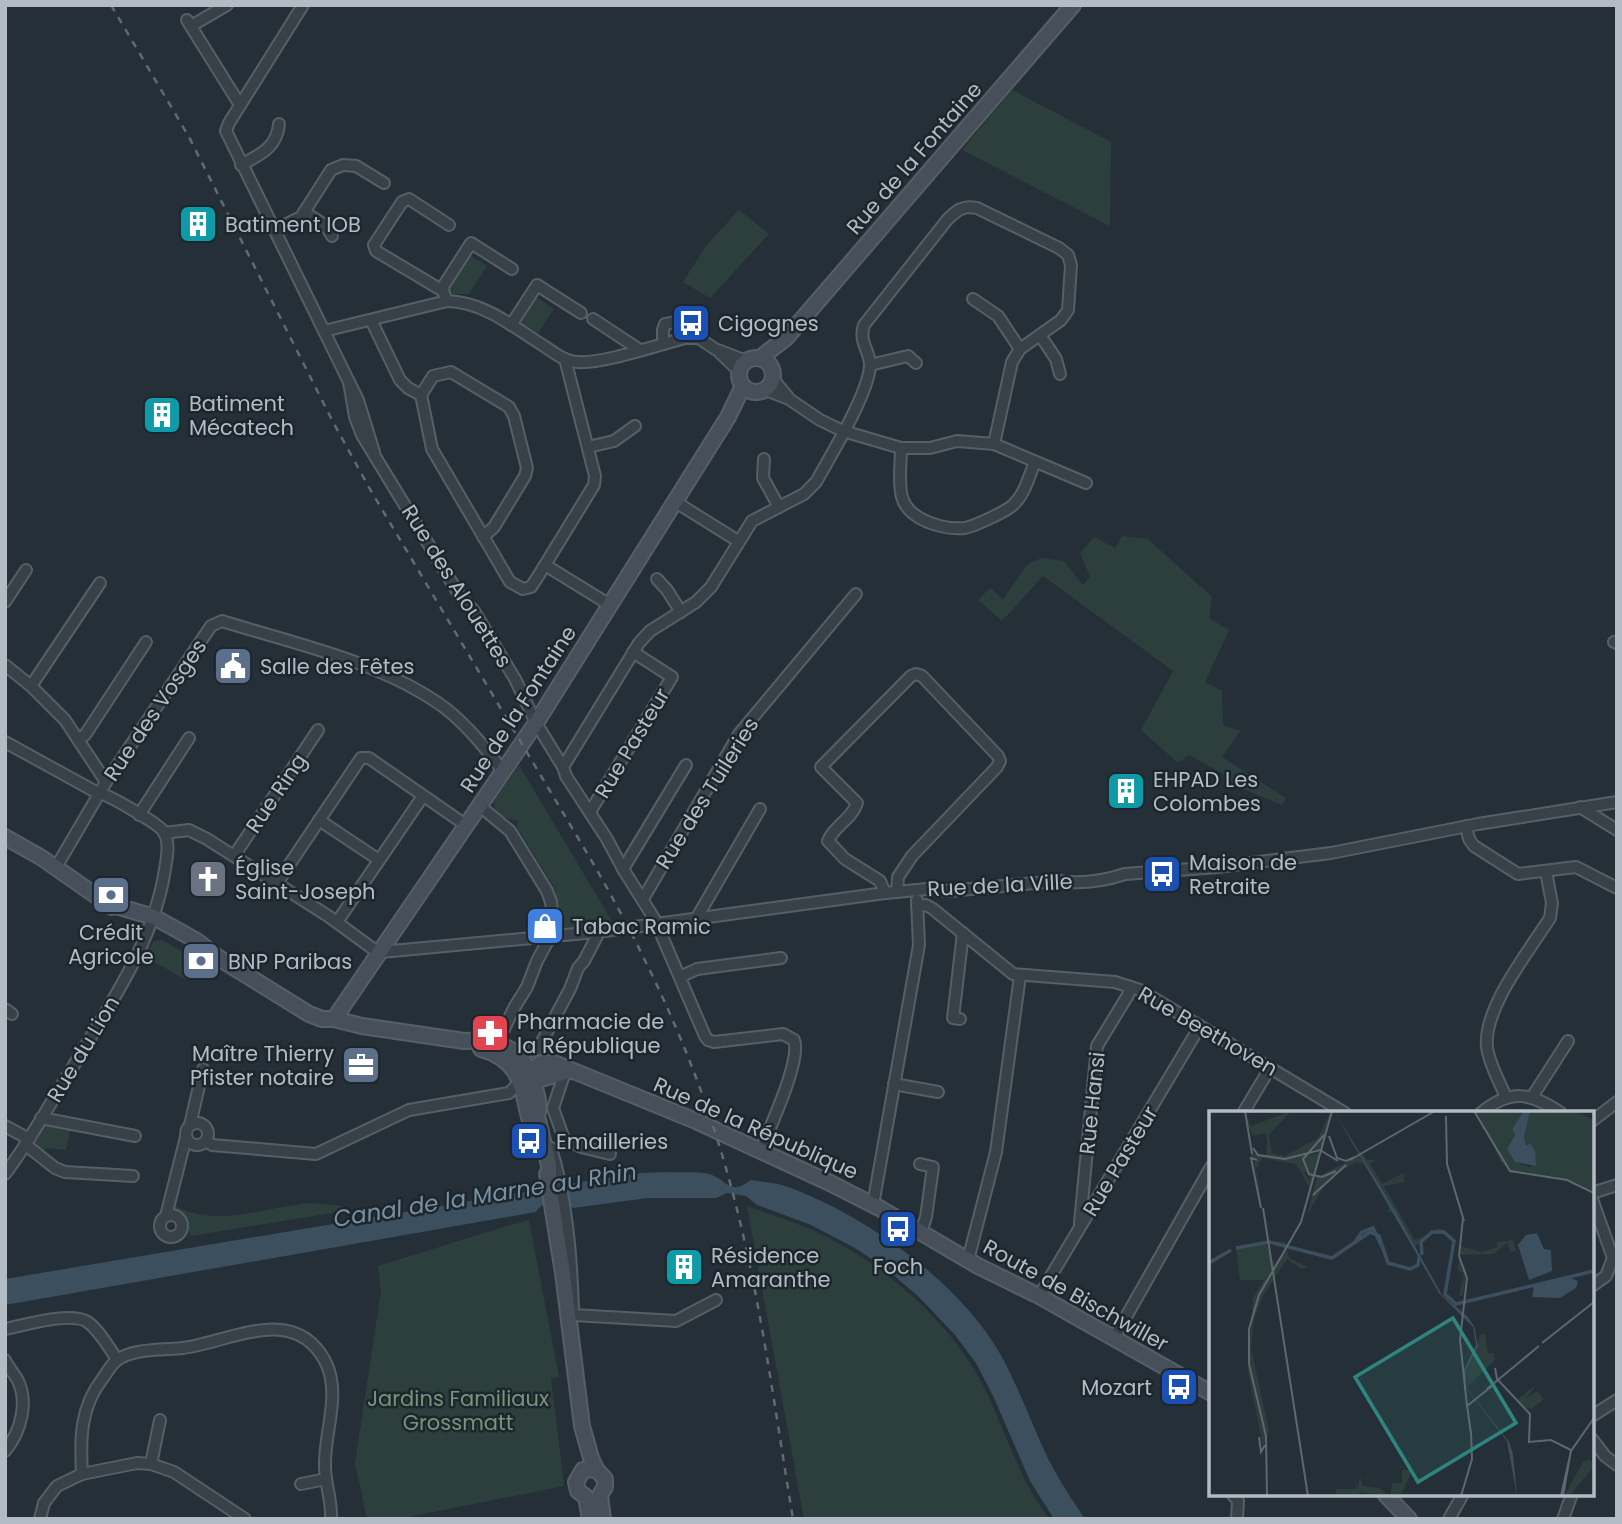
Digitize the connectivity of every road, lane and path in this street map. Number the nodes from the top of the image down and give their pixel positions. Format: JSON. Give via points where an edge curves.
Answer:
{"nodes":[{"id":1,"x":227,"y":5,"type":"edge"},
{"id":2,"x":303,"y":5,"type":"edge"},
{"id":3,"x":1073,"y":5,"type":"edge"},
{"id":4,"x":240,"y":105,"type":"junction"},
{"id":5,"x":279,"y":124,"type":"dead end"},
{"id":6,"x":240,"y":165,"type":"junction"},
{"id":7,"x":384,"y":183,"type":"dead end"},
{"id":8,"x":304,"y":212,"type":"junction"},
{"id":9,"x":449,"y":225,"type":"dead end"},
{"id":10,"x":274,"y":230,"type":"junction"},
{"id":11,"x":332,"y":236,"type":"dead end"},
{"id":12,"x":512,"y":269,"type":"dead end"},
{"id":13,"x":445,"y":296,"type":"junction"},
{"id":14,"x":973,"y":299,"type":"dead end"},
{"id":15,"x":582,"y":313,"type":"dead end"},
{"id":16,"x":593,"y":319,"type":"dead end"},
{"id":17,"x":371,"y":320,"type":"junction"},
{"id":18,"x":510,"y":325,"type":"junction"},
{"id":19,"x":324,"y":331,"type":"junction"},
{"id":20,"x":1040,"y":335,"type":"junction"},
{"id":21,"x":697,"y":338,"type":"junction"},
{"id":22,"x":663,"y":344,"type":"junction"},
{"id":23,"x":1020,"y":349,"type":"junction"},
{"id":24,"x":640,"y":350,"type":"junction"},
{"id":25,"x":565,"y":359,"type":"junction"},
{"id":26,"x":916,"y":363,"type":"dead end"},
{"id":27,"x":870,"y":365,"type":"junction"},
{"id":28,"x":1060,"y":374,"type":"dead end"},
{"id":29,"x":756,"y":375,"type":"junction"},
{"id":30,"x":421,"y":396,"type":"junction"},
{"id":31,"x":635,"y":426,"type":"dead end"},
{"id":32,"x":843,"y":431,"type":"junction"},
{"id":33,"x":994,"y":444,"type":"junction"},
{"id":34,"x":588,"y":447,"type":"junction"},
{"id":35,"x":901,"y":448,"type":"junction"},
{"id":36,"x":764,"y":459,"type":"dead end"},
{"id":37,"x":1035,"y":462,"type":"junction"},
{"id":38,"x":1086,"y":483,"type":"dead end"},
{"id":39,"x":674,"y":500,"type":"junction"},
{"id":40,"x":779,"y":507,"type":"junction"},
{"id":41,"x":483,"y":537,"type":"junction"},
{"id":42,"x":738,"y":541,"type":"junction"},
{"id":43,"x":545,"y":565,"type":"junction"},
{"id":44,"x":26,"y":570,"type":"dead end"},
{"id":45,"x":657,"y":579,"type":"dead end"},
{"id":46,"x":100,"y":583,"type":"dead end"},
{"id":47,"x":856,"y":594,"type":"dead end"},
{"id":48,"x":5,"y":602,"type":"edge"},
{"id":49,"x":610,"y":605,"type":"junction"},
{"id":50,"x":681,"y":612,"type":"junction"},
{"id":51,"x":146,"y":642,"type":"dead end"},
{"id":52,"x":633,"y":652,"type":"junction"},
{"id":53,"x":5,"y":665,"type":"edge"},
{"id":54,"x":30,"y":686,"type":"junction"},
{"id":55,"x":536,"y":723,"type":"junction"},
{"id":56,"x":318,"y":730,"type":"dead end"},
{"id":57,"x":189,"y":738,"type":"dead end"},
{"id":58,"x":78,"y":739,"type":"junction"},
{"id":59,"x":5,"y":741,"type":"edge"},
{"id":60,"x":686,"y":765,"type":"dead end"},
{"id":61,"x":563,"y":767,"type":"junction"},
{"id":62,"x":503,"y":771,"type":"junction"},
{"id":63,"x":104,"y":788,"type":"junction"},
{"id":64,"x":423,"y":796,"type":"junction"},
{"id":65,"x":1617,"y":802,"type":"edge"},
{"id":66,"x":480,"y":806,"type":"junction"},
{"id":67,"x":1580,"y":807,"type":"junction"},
{"id":68,"x":760,"y":809,"type":"dead end"},
{"id":69,"x":590,"y":812,"type":"junction"},
{"id":70,"x":139,"y":815,"type":"junction"},
{"id":71,"x":319,"y":820,"type":"junction"},
{"id":72,"x":1466,"y":826,"type":"junction"},
{"id":73,"x":467,"y":827,"type":"junction"},
{"id":74,"x":1617,"y":830,"type":"edge"},
{"id":75,"x":164,"y":833,"type":"junction"},
{"id":76,"x":5,"y":837,"type":"edge"},
{"id":77,"x":5,"y":847,"type":"edge"},
{"id":78,"x":234,"y":856,"type":"junction"},
{"id":79,"x":379,"y":860,"type":"junction"},
{"id":80,"x":55,"y":869,"type":"junction"},
{"id":81,"x":623,"y":869,"type":"junction"},
{"id":82,"x":1546,"y":872,"type":"junction"},
{"id":83,"x":898,"y":877,"type":"junction"},
{"id":84,"x":880,"y":881,"type":"junction"},
{"id":85,"x":276,"y":883,"type":"junction"},
{"id":86,"x":1617,"y":888,"type":"edge"},
{"id":87,"x":917,"y":890,"type":"junction"},
{"id":88,"x":891,"y":892,"type":"junction"},
{"id":89,"x":643,"y":899,"type":"junction"},
{"id":90,"x":917,"y":906,"type":"junction"},
{"id":91,"x":696,"y":919,"type":"junction"},
{"id":92,"x":152,"y":921,"type":"junction"},
{"id":93,"x":337,"y":922,"type":"junction"},
{"id":94,"x":657,"y":924,"type":"junction"},
{"id":95,"x":597,"y":932,"type":"junction"},
{"id":96,"x":963,"y":933,"type":"junction"},
{"id":97,"x":552,"y":936,"type":"junction"},
{"id":98,"x":381,"y":953,"type":"junction"},
{"id":99,"x":781,"y":958,"type":"dead end"},
{"id":100,"x":1020,"y":976,"type":"junction"},
{"id":101,"x":680,"y":977,"type":"junction"},
{"id":102,"x":1130,"y":987,"type":"junction"},
{"id":103,"x":334,"y":1019,"type":"junction"},
{"id":104,"x":960,"y":1019,"type":"dead end"},
{"id":105,"x":1200,"y":1026,"type":"junction"},
{"id":106,"x":1568,"y":1041,"type":"dead end"},
{"id":107,"x":495,"y":1049,"type":"junction"},
{"id":108,"x":519,"y":1054,"type":"junction"},
{"id":109,"x":1270,"y":1068,"type":"junction"},
{"id":110,"x":203,"y":1069,"type":"dead end"},
{"id":111,"x":568,"y":1071,"type":"junction"},
{"id":112,"x":528,"y":1078,"type":"junction"},
{"id":113,"x":894,"y":1084,"type":"junction"},
{"id":114,"x":938,"y":1091,"type":"dead end"},
{"id":115,"x":1532,"y":1097,"type":"junction"},
{"id":116,"x":1506,"y":1098,"type":"junction"},
{"id":117,"x":1617,"y":1102,"type":"edge"},
{"id":118,"x":1330,"y":1109,"type":"edge"},
{"id":119,"x":1244,"y":1111,"type":"edge"},
{"id":120,"x":1484,"y":1111,"type":"edge"},
{"id":121,"x":1557,"y":1111,"type":"edge"},
{"id":122,"x":41,"y":1118,"type":"junction"},
{"id":123,"x":1594,"y":1119,"type":"edge"},
{"id":124,"x":190,"y":1125,"type":"junction"},
{"id":125,"x":5,"y":1126,"type":"edge"},
{"id":126,"x":135,"y":1136,"type":"dead end"},
{"id":127,"x":186,"y":1137,"type":"junction"},
{"id":128,"x":206,"y":1141,"type":"junction"},
{"id":129,"x":27,"y":1142,"type":"junction"},
{"id":130,"x":761,"y":1151,"type":"junction"},
{"id":131,"x":610,"y":1154,"type":"dead end"},
{"id":132,"x":920,"y":1164,"type":"dead end"},
{"id":133,"x":7,"y":1169,"type":"edge"},
{"id":134,"x":1209,"y":1170,"type":"edge"},
{"id":135,"x":133,"y":1176,"type":"dead end"},
{"id":136,"x":554,"y":1182,"type":"junction"},
{"id":137,"x":1617,"y":1185,"type":"edge"},
{"id":138,"x":1594,"y":1192,"type":"edge"},
{"id":139,"x":873,"y":1205,"type":"junction"},
{"id":140,"x":1594,"y":1205,"type":"edge"},
{"id":141,"x":166,"y":1216,"type":"dead end"},
{"id":142,"x":560,"y":1217,"type":"junction"},
{"id":143,"x":1080,"y":1228,"type":"junction"},
{"id":144,"x":921,"y":1233,"type":"junction"},
{"id":145,"x":968,"y":1260,"type":"junction"},
{"id":146,"x":1594,"y":1285,"type":"edge"},
{"id":147,"x":1039,"y":1296,"type":"junction"},
{"id":148,"x":716,"y":1300,"type":"dead end"},
{"id":149,"x":574,"y":1315,"type":"junction"},
{"id":150,"x":5,"y":1329,"type":"edge"},
{"id":151,"x":1114,"y":1338,"type":"junction"},
{"id":152,"x":117,"y":1359,"type":"junction"},
{"id":153,"x":5,"y":1360,"type":"edge"},
{"id":154,"x":1209,"y":1392,"type":"edge"},
{"id":155,"x":1617,"y":1400,"type":"edge"},
{"id":156,"x":1594,"y":1415,"type":"edge"},
{"id":157,"x":160,"y":1420,"type":"dead end"},
{"id":158,"x":582,"y":1426,"type":"junction"},
{"id":159,"x":1594,"y":1441,"type":"edge"},
{"id":160,"x":5,"y":1451,"type":"edge"},
{"id":161,"x":151,"y":1464,"type":"junction"},
{"id":162,"x":1617,"y":1465,"type":"edge"},
{"id":163,"x":590,"y":1470,"type":"junction"},
{"id":164,"x":82,"y":1474,"type":"junction"},
{"id":165,"x":326,"y":1479,"type":"junction"},
{"id":166,"x":301,"y":1484,"type":"dead end"},
{"id":167,"x":593,"y":1496,"type":"junction"},
{"id":168,"x":1234,"y":1496,"type":"edge"},
{"id":169,"x":1387,"y":1496,"type":"edge"},
{"id":170,"x":1462,"y":1496,"type":"edge"},
{"id":171,"x":1571,"y":1496,"type":"edge"},
{"id":172,"x":40,"y":1519,"type":"edge"},
{"id":173,"x":245,"y":1519,"type":"edge"},
{"id":174,"x":331,"y":1519,"type":"edge"},
{"id":175,"x":590,"y":1519,"type":"edge"},
{"id":176,"x":603,"y":1519,"type":"edge"},
{"id":177,"x":1237,"y":1519,"type":"edge"},
{"id":178,"x":1409,"y":1519,"type":"edge"},
{"id":179,"x":1448,"y":1519,"type":"edge"},
{"id":180,"x":1563,"y":1519,"type":"edge"}],
"edges":[{"from":1,"to":4,"type":"street","via":[[189,23]]},
{"from":2,"to":4,"type":"street"},
{"from":3,"to":29,"type":"main road","name":"Rue de la Fontaine"},
{"from":4,"to":6,"type":"street","name":"Rue des Alouettes","via":[[226,131]]},
{"from":5,"to":6,"type":"street","via":[[272,146]]},
{"from":6,"to":10,"type":"street","name":"Rue des Alouettes"},
{"from":7,"to":8,"type":"street","via":[[356,166],[342,165],[331,170]]},
{"from":8,"to":10,"type":"street"},
{"from":8,"to":11,"type":"street","via":[[326,226]]},
{"from":9,"to":13,"type":"street","via":[[408,199],[374,245],[376,251]]},
{"from":10,"to":19,"type":"street","name":"Rue des Alouettes"},
{"from":12,"to":13,"type":"street","via":[[471,243],[444,285]]},
{"from":13,"to":17,"type":"street"},
{"from":13,"to":18,"type":"street","via":[[488,311]]},
{"from":14,"to":23,"type":"street","via":[[998,316]]},
{"from":15,"to":18,"type":"street","via":[[537,285]]},
{"from":16,"to":24,"type":"street"},
{"from":17,"to":19,"type":"street"},
{"from":17,"to":30,"type":"street","via":[[400,380]]},
{"from":18,"to":25,"type":"street"},
{"from":19,"to":55,"type":"street","name":"Rue des Alouettes","via":[[358,400],[374,452],[515,679]]},
{"from":20,"to":23,"type":"street"},
{"from":20,"to":27,"type":"street","via":[[1068,310],[1068,255],[968,206],[957,209],[947,220],[864,325],[860,335]]},
{"from":20,"to":28,"type":"street"},
{"from":21,"to":22,"type":"street"},
{"from":21,"to":22,"type":"street","via":[[670,322],[663,330]]},
{"from":21,"to":29,"type":"street"},
{"from":22,"to":24,"type":"street"},
{"from":23,"to":33,"type":"street","via":[[1012,362]]},
{"from":24,"to":25,"type":"street","via":[[596,361]]},
{"from":25,"to":34,"type":"street"},
{"from":26,"to":27,"type":"street","via":[[908,356]]},
{"from":27,"to":32,"type":"street","via":[[867,384]]},
{"from":29,"to":32,"type":"street"},
{"from":29,"to":39,"type":"main road","name":"Rue de la Fontaine"},
{"from":30,"to":41,"type":"street","via":[[432,449]]},
{"from":30,"to":41,"type":"street","via":[[433,376],[451,372],[509,407],[514,416],[526,476]]},
{"from":31,"to":34,"type":"street","via":[[614,441]]},
{"from":32,"to":35,"type":"street"},
{"from":32,"to":40,"type":"street","via":[[816,482]]},
{"from":33,"to":35,"type":"street","via":[[957,441],[930,448]]},
{"from":33,"to":37,"type":"street"},
{"from":34,"to":43,"type":"street","via":[[594,485]]},
{"from":35,"to":37,"type":"street","via":[[901,495],[907,507],[925,521],[947,527],[967,528],[1011,507],[1021,496]]},
{"from":36,"to":40,"type":"street","via":[[763,478]]},
{"from":37,"to":38,"type":"street"},
{"from":39,"to":42,"type":"street"},
{"from":39,"to":49,"type":"main road","name":"Rue de la Fontaine"},
{"from":40,"to":42,"type":"street","via":[[752,521]]},
{"from":41,"to":43,"type":"street","via":[[517,587],[531,587]]},
{"from":42,"to":50,"type":"street","via":[[711,587]]},
{"from":43,"to":49,"type":"street"},
{"from":44,"to":48,"type":"street"},
{"from":45,"to":50,"type":"street"},
{"from":46,"to":54,"type":"street"},
{"from":47,"to":89,"type":"street","name":"Rue des Tuileries","via":[[739,734]]},
{"from":49,"to":55,"type":"main road","name":"Rue de la Fontaine"},
{"from":50,"to":52,"type":"street","via":[[650,631]]},
{"from":51,"to":58,"type":"street"},
{"from":52,"to":61,"type":"street"},
{"from":52,"to":69,"type":"street","name":"Rue Pasteur","via":[[672,677]]},
{"from":53,"to":54,"type":"street"},
{"from":54,"to":58,"type":"street"},
{"from":55,"to":61,"type":"street","name":"Rue des Alouettes"},
{"from":55,"to":62,"type":"main road","name":"Rue de la Fontaine"},
{"from":56,"to":78,"type":"street","name":"Rue Ring"},
{"from":57,"to":70,"type":"street"},
{"from":58,"to":63,"type":"street"},
{"from":59,"to":63,"type":"street","via":[[96,792]]},
{"from":60,"to":81,"type":"street"},
{"from":61,"to":69,"type":"street","name":"Rue des Alouettes"},
{"from":62,"to":63,"type":"street","name":"Rue des Vosges","via":[[453,715],[389,675],[222,621],[211,626]]},
{"from":62,"to":66,"type":"main road","name":"Rue de la Fontaine"},
{"from":63,"to":70,"type":"street"},
{"from":63,"to":80,"type":"street","name":"Rue des Vosges"},
{"from":64,"to":71,"type":"street","via":[[369,758],[361,758]]},
{"from":64,"to":73,"type":"street"},
{"from":64,"to":79,"type":"street"},
{"from":65,"to":67,"type":"street","name":"Rue de la Ville"},
{"from":66,"to":73,"type":"main road","name":"Rue de la Fontaine"},
{"from":66,"to":97,"type":"street","via":[[510,831],[547,891]]},
{"from":67,"to":72,"type":"street","name":"Rue de la Ville"},
{"from":67,"to":74,"type":"street"},
{"from":68,"to":91,"type":"street"},
{"from":69,"to":81,"type":"street","name":"Rue des Alouettes"},
{"from":70,"to":75,"type":"street"},
{"from":71,"to":79,"type":"street"},
{"from":71,"to":85,"type":"street"},
{"from":72,"to":82,"type":"street","via":[[1474,846],[1513,872]]},
{"from":72,"to":87,"type":"street","name":"Rue de la Ville","via":[[1256,863],[1069,883]]},
{"from":73,"to":98,"type":"main road","name":"Rue de la Fontaine"},
{"from":75,"to":78,"type":"street","via":[[189,830]]},
{"from":75,"to":92,"type":"street","name":"Rue du Lion","via":[[168,853]]},
{"from":76,"to":80,"type":"main road"},
{"from":77,"to":80,"type":"main road"},
{"from":78,"to":85,"type":"street"},
{"from":79,"to":93,"type":"street"},
{"from":80,"to":92,"type":"main road","via":[[106,903]]},
{"from":81,"to":89,"type":"street","name":"Rue des Alouettes"},
{"from":82,"to":86,"type":"street","via":[[1576,867]]},
{"from":82,"to":116,"type":"street","via":[[1550,918],[1494,1008],[1487,1039]]},
{"from":83,"to":84,"type":"street"},
{"from":83,"to":84,"type":"street","via":[[1000,761],[916,674],[821,767],[858,803],[828,841]]},
{"from":83,"to":88,"type":"street"},
{"from":84,"to":88,"type":"street"},
{"from":85,"to":93,"type":"street"},
{"from":87,"to":88,"type":"street","name":"Rue de la Ville"},
{"from":87,"to":90,"type":"street"},
{"from":88,"to":91,"type":"street","name":"Rue de la Ville"},
{"from":89,"to":94,"type":"street","name":"Rue des Alouettes"},
{"from":90,"to":96,"type":"street","via":[[933,909]]},
{"from":90,"to":113,"type":"street","via":[[919,945]]},
{"from":91,"to":94,"type":"street","name":"Rue de la Ville"},
{"from":92,"to":103,"type":"main road","via":[[189,936],[309,1014]]},
{"from":92,"to":122,"type":"street","name":"Rue du Lion","via":[[129,972]]},
{"from":93,"to":98,"type":"street"},
{"from":94,"to":95,"type":"street","name":"Rue de la Ville"},
{"from":94,"to":101,"type":"street","name":"Rue des Alouettes"},
{"from":95,"to":97,"type":"street","name":"Rue de la Ville"},
{"from":95,"to":108,"type":"street","via":[[538,1049]]},
{"from":96,"to":100,"type":"street"},
{"from":96,"to":104,"type":"street","via":[[953,1018]]},
{"from":97,"to":98,"type":"street","name":"Rue de la Ville"},
{"from":97,"to":107,"type":"street"},
{"from":98,"to":103,"type":"main road","name":"Rue de la Fontaine"},
{"from":99,"to":101,"type":"street","via":[[696,969]]},
{"from":100,"to":102,"type":"street","name":"Rue Beethoven"},
{"from":100,"to":145,"type":"street","via":[[996,1152]]},
{"from":101,"to":130,"type":"street","name":"Rue des Alouettes","via":[[708,1040],[783,1034],[794,1040],[797,1054],[785,1087],[777,1094]]},
{"from":102,"to":105,"type":"street","name":"Rue Beethoven"},
{"from":102,"to":143,"type":"street","name":"Rue Hansi","via":[[1097,1046]]},
{"from":103,"to":107,"type":"main road"},
{"from":105,"to":109,"type":"street","name":"Rue Beethoven"},
{"from":105,"to":143,"type":"street","name":"Rue Pasteur"},
{"from":106,"to":115,"type":"street"},
{"from":107,"to":108,"type":"main road"},
{"from":107,"to":112,"type":"main road"},
{"from":108,"to":112,"type":"main road"},
{"from":109,"to":118,"type":"street","name":"Rue Beethoven"},
{"from":109,"to":119,"type":"street"},
{"from":110,"to":124,"type":"street"},
{"from":111,"to":112,"type":"main road"},
{"from":111,"to":130,"type":"main road","name":"Rue de la République"},
{"from":111,"to":131,"type":"street","via":[[554,1102],[565,1139]]},
{"from":112,"to":128,"type":"street","via":[[509,1093],[409,1110],[316,1154]]},
{"from":112,"to":136,"type":"main road"},
{"from":112,"to":136,"type":"main road","via":[[529,1120]]},
{"from":113,"to":114,"type":"street"},
{"from":113,"to":139,"type":"street"},
{"from":115,"to":116,"type":"street"},
{"from":115,"to":121,"type":"street"},
{"from":116,"to":120,"type":"street"},
{"from":117,"to":123,"type":"street"},
{"from":122,"to":126,"type":"street"},
{"from":122,"to":129,"type":"street","name":"Rue du Lion"},
{"from":124,"to":127,"type":"street"},
{"from":124,"to":128,"type":"street","via":[[204,1125]]},
{"from":125,"to":129,"type":"street"},
{"from":127,"to":128,"type":"street","via":[[194,1145]]},
{"from":127,"to":141,"type":"street"},
{"from":129,"to":133,"type":"street","name":"Rue du Lion"},
{"from":129,"to":135,"type":"street","via":[[65,1172]]},
{"from":130,"to":139,"type":"main road","name":"Rue de la République"},
{"from":132,"to":144,"type":"street","via":[[933,1167]]},
{"from":134,"to":151,"type":"street"},
{"from":136,"to":142,"type":"main road"},
{"from":137,"to":138,"type":"street"},
{"from":139,"to":144,"type":"main road","name":"Rue de la République"},
{"from":140,"to":146,"type":"street","via":[[1613,1258],[1606,1276]]},
{"from":142,"to":149,"type":"street"},
{"from":142,"to":158,"type":"main road"},
{"from":143,"to":147,"type":"street","name":"Rue Pasteur"},
{"from":144,"to":145,"type":"main road","name":"Route de Bischwiller"},
{"from":145,"to":147,"type":"main road","name":"Route de Bischwiller"},
{"from":147,"to":151,"type":"main road","name":"Route de Bischwiller"},
{"from":148,"to":149,"type":"street","via":[[676,1321]]},
{"from":149,"to":158,"type":"street","via":[[585,1411]]},
{"from":150,"to":152,"type":"street","via":[[69,1317],[86,1321]]},
{"from":151,"to":154,"type":"main road","name":"Route de Bischwiller"},
{"from":152,"to":164,"type":"street","via":[[85,1411],[80,1438]]},
{"from":152,"to":165,"type":"street","via":[[148,1349],[185,1348],[253,1331],[279,1329],[309,1342],[331,1374]]},
{"from":153,"to":160,"type":"street","via":[[24,1403],[20,1423]]},
{"from":155,"to":156,"type":"street"},
{"from":157,"to":161,"type":"street"},
{"from":158,"to":163,"type":"main road","via":[[580,1436]]},
{"from":159,"to":162,"type":"street"},
{"from":161,"to":164,"type":"street"},
{"from":161,"to":173,"type":"street","via":[[174,1472]]},
{"from":163,"to":167,"type":"main road","via":[[605,1479],[605,1487]]},
{"from":163,"to":167,"type":"main road","via":[[577,1477],[576,1487]]},
{"from":164,"to":172,"type":"street","via":[[57,1486],[44,1503]]},
{"from":165,"to":166,"type":"street"},
{"from":165,"to":174,"type":"street"},
{"from":167,"to":175,"type":"main road"},
{"from":167,"to":176,"type":"main road"},
{"from":168,"to":177,"type":"street"},
{"from":169,"to":178,"type":"main road"},
{"from":170,"to":179,"type":"street"},
{"from":171,"to":180,"type":"street"}]}
